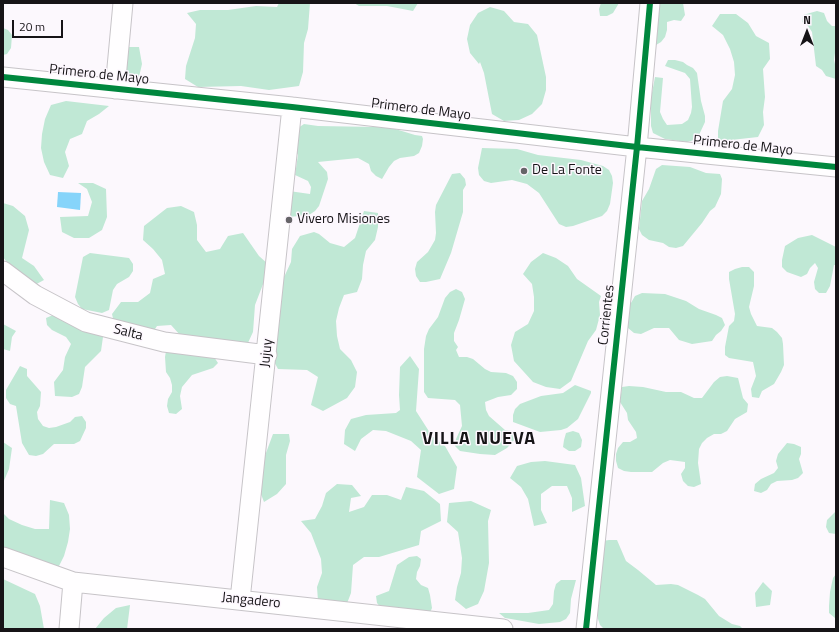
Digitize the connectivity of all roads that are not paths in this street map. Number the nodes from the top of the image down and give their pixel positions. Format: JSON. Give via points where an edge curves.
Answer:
{"nodes":[{"id":1,"x":123,"y":3,"type":"edge"},
{"id":2,"x":650,"y":3,"type":"edge"},
{"id":3,"x":3,"y":77,"type":"edge"},
{"id":4,"x":115,"y":89,"type":"junction"},
{"id":5,"x":292,"y":107,"type":"junction"},
{"id":6,"x":637,"y":147,"type":"junction"},
{"id":7,"x":836,"y":167,"type":"edge"},
{"id":8,"x":3,"y":271,"type":"edge"},
{"id":9,"x":267,"y":355,"type":"junction"},
{"id":10,"x":3,"y":557,"type":"edge"},
{"id":11,"x":73,"y":582,"type":"junction"},
{"id":12,"x":240,"y":600,"type":"junction"},
{"id":13,"x":69,"y":629,"type":"edge"},
{"id":14,"x":503,"y":629,"type":"edge"},
{"id":15,"x":586,"y":629,"type":"edge"}],
"edges":[{"from":1,"to":4,"type":"street"},
{"from":2,"to":6,"type":"street","name":"Corrientes"},
{"from":3,"to":4,"type":"street","name":"Primero de Mayo"},
{"from":4,"to":5,"type":"street","name":"Primero de Mayo"},
{"from":5,"to":6,"type":"street","name":"Primero de Mayo"},
{"from":5,"to":9,"type":"street","name":"Jujuy"},
{"from":6,"to":7,"type":"street","name":"Primero de Mayo"},
{"from":6,"to":15,"type":"street","name":"Corrientes"},
{"from":8,"to":9,"type":"street","name":"Salta","via":[[35,295],[86,322],[164,342]]},
{"from":9,"to":12,"type":"street","name":"Jujuy"},
{"from":10,"to":11,"type":"street","name":"Jangadero"},
{"from":11,"to":12,"type":"street","name":"Jangadero"},
{"from":11,"to":13,"type":"street"},
{"from":12,"to":14,"type":"street","name":"Jangadero"}]}
